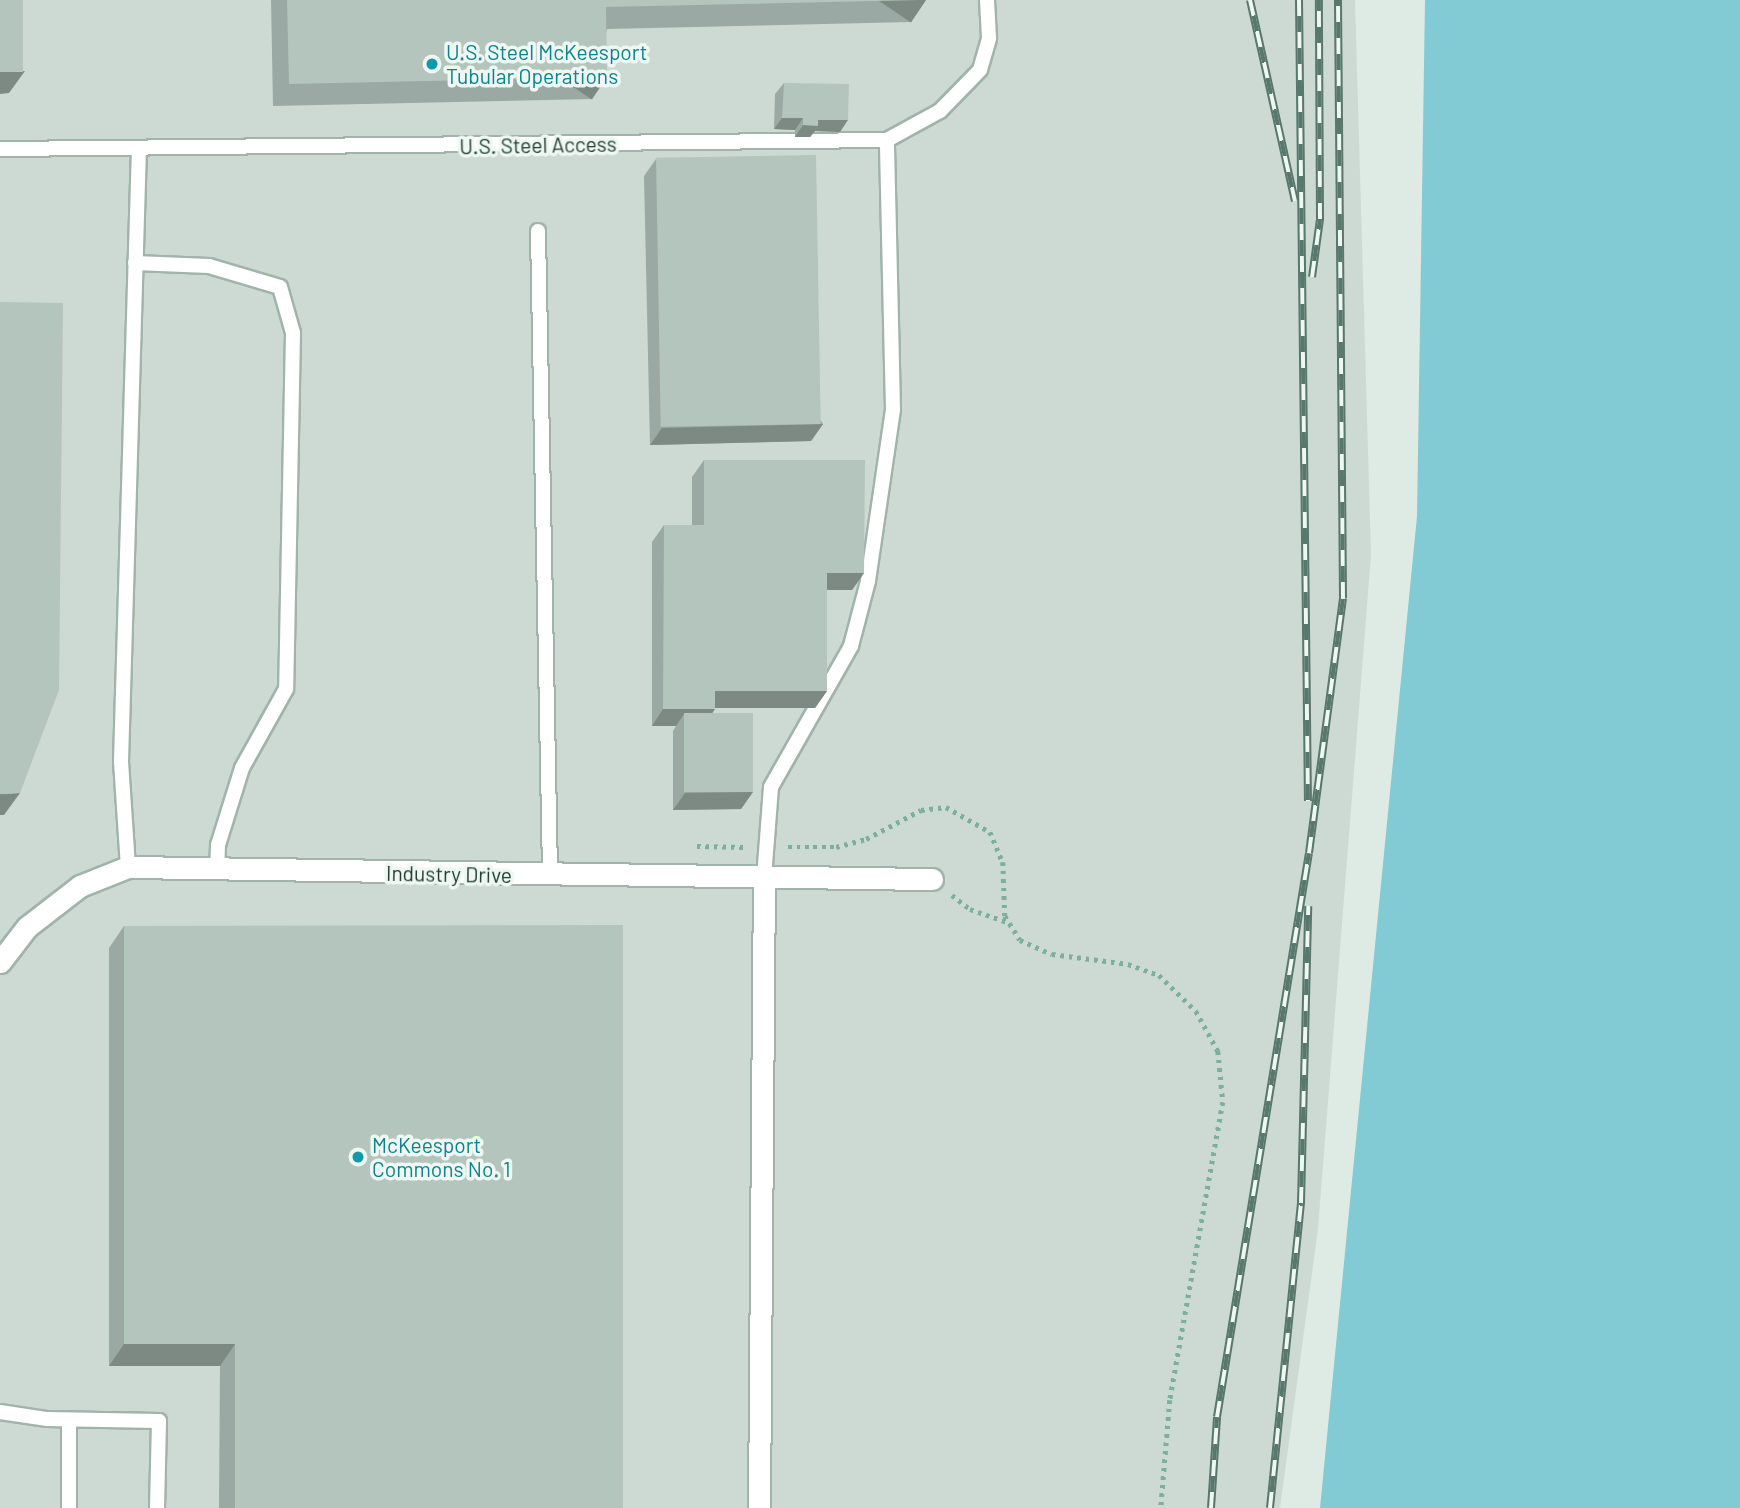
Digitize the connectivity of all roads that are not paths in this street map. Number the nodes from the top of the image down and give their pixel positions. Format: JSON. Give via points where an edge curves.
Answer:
{"nodes":[{"id":1,"x":987,"y":0,"type":"edge"},
{"id":2,"x":887,"y":140,"type":"junction"},
{"id":3,"x":0,"y":149,"type":"edge"},
{"id":4,"x":139,"y":149,"type":"junction"},
{"id":5,"x":538,"y":231,"type":"dead end"},
{"id":6,"x":135,"y":263,"type":"junction"},
{"id":7,"x":128,"y":867,"type":"junction"},
{"id":8,"x":217,"y":870,"type":"junction"},
{"id":9,"x":550,"y":875,"type":"junction"},
{"id":10,"x":764,"y":878,"type":"junction"},
{"id":11,"x":932,"y":879,"type":"road end"},
{"id":12,"x":0,"y":962,"type":"edge"},
{"id":13,"x":0,"y":1412,"type":"edge"},
{"id":14,"x":69,"y":1420,"type":"junction"},
{"id":15,"x":69,"y":1508,"type":"edge"},
{"id":16,"x":157,"y":1508,"type":"edge"},
{"id":17,"x":759,"y":1508,"type":"edge"}],
"edges":[{"from":1,"to":2,"type":"lane","name":"U.S. Steel Access","via":[[989,37],[979,70],[940,111]]},
{"from":2,"to":4,"type":"lane","name":"U.S. Steel Access"},
{"from":2,"to":10,"type":"lane","via":[[893,410],[868,581],[851,646],[771,787]]},
{"from":3,"to":4,"type":"lane","name":"U.S. Steel Access"},
{"from":4,"to":6,"type":"lane"},
{"from":5,"to":9,"type":"lane"},
{"from":6,"to":7,"type":"lane","via":[[121,761]]},
{"from":6,"to":8,"type":"lane","via":[[209,266],[280,287],[293,333],[286,689],[243,768],[218,845]]},
{"from":7,"to":8,"type":"street","name":"Industry Drive"},
{"from":7,"to":12,"type":"street","name":"Industry Drive","via":[[80,886],[27,927]]},
{"from":8,"to":9,"type":"street","name":"Industry Drive"},
{"from":9,"to":10,"type":"street","name":"Industry Drive"},
{"from":10,"to":11,"type":"street","name":"Industry Drive"},
{"from":10,"to":17,"type":"street"},
{"from":13,"to":14,"type":"lane"},
{"from":14,"to":15,"type":"lane"},
{"from":14,"to":16,"type":"lane","via":[[159,1421]]}]}
